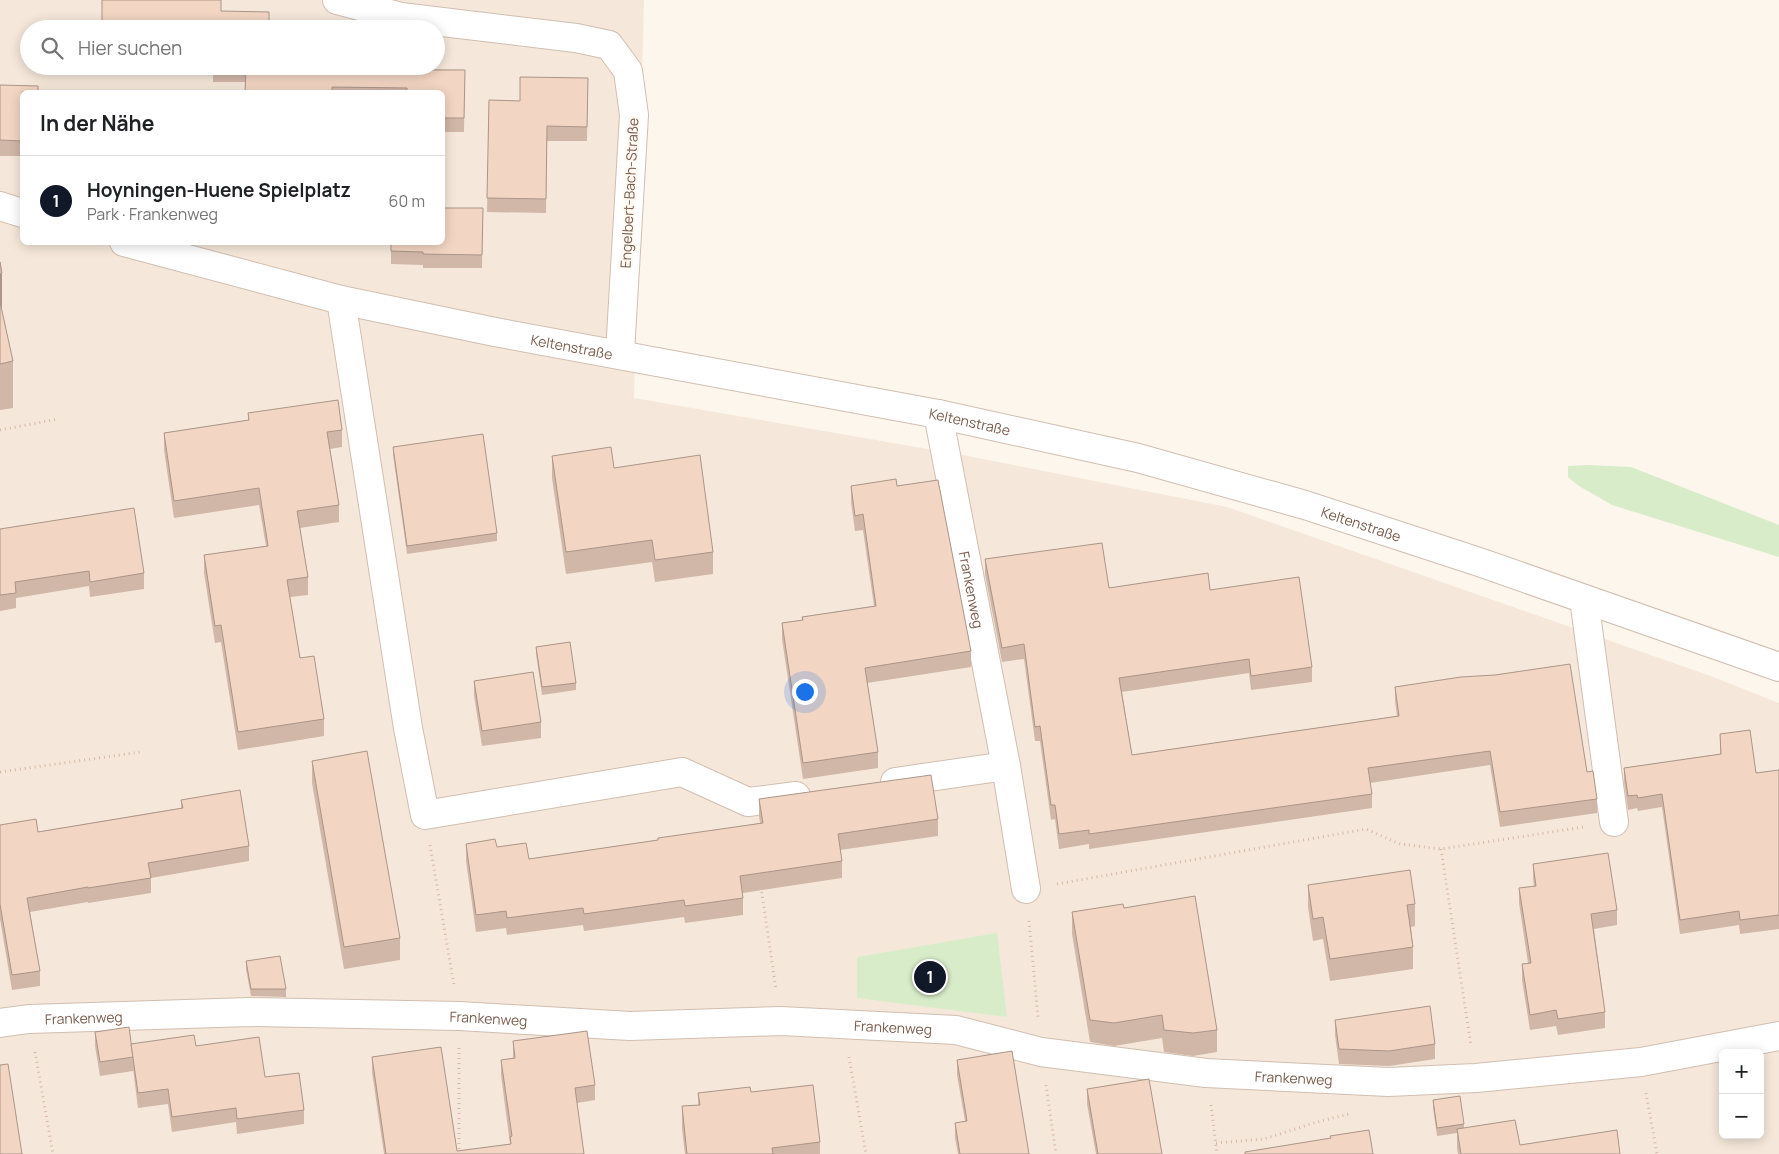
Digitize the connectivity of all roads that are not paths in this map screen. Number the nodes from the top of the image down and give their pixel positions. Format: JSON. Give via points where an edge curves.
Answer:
{"nodes":[{"id":1,"x":338,"y":0,"type":"edge"},
{"id":2,"x":426,"y":20,"type":"edge"},
{"id":3,"x":445,"y":22,"type":"edge"},
{"id":4,"x":0,"y":206,"type":"edge"},
{"id":5,"x":20,"y":212,"type":"edge"},
{"id":6,"x":135,"y":245,"type":"edge"},
{"id":7,"x":341,"y":300,"type":"junction"},
{"id":8,"x":620,"y":354,"type":"junction"},
{"id":9,"x":938,"y":414,"type":"junction"},
{"id":10,"x":1584,"y":600,"type":"junction"},
{"id":11,"x":1779,"y":667,"type":"edge"},
{"id":12,"x":1006,"y":766,"type":"junction"},
{"id":13,"x":872,"y":785,"type":"edge"},
{"id":14,"x":824,"y":792,"type":"edge"},
{"id":15,"x":1614,"y":822,"type":"road end"},
{"id":16,"x":1026,"y":889,"type":"road end"},
{"id":17,"x":0,"y":1022,"type":"edge"},
{"id":18,"x":1779,"y":1036,"type":"edge"}],
"edges":[{"from":1,"to":2,"type":"street","name":"Engelbert-Bach-Straße","via":[[401,17]]},
{"from":3,"to":8,"type":"street","name":"Engelbert-Bach-Straße","via":[[609,45],[628,71],[634,115]]},
{"from":4,"to":5,"type":"street"},
{"from":6,"to":7,"type":"street","name":"Keltenstraße"},
{"from":7,"to":8,"type":"street","name":"Keltenstraße"},
{"from":7,"to":14,"type":"street","via":[[408,728],[425,815],[682,772],[748,802]]},
{"from":8,"to":9,"type":"street","name":"Keltenstraße"},
{"from":9,"to":10,"type":"street","name":"Keltenstraße","via":[[1138,458],[1305,505]]},
{"from":9,"to":12,"type":"street","name":"Frankenweg"},
{"from":10,"to":11,"type":"street","name":"Keltenstraße"},
{"from":10,"to":15,"type":"street"},
{"from":12,"to":13,"type":"street"},
{"from":12,"to":16,"type":"street","name":"Frankenweg"},
{"from":17,"to":18,"type":"street","name":"Frankenweg","via":[[249,1012],[459,1016],[630,1026],[780,1021],[956,1030],[1041,1052],[1206,1073],[1388,1082],[1476,1078],[1641,1062]]}]}
